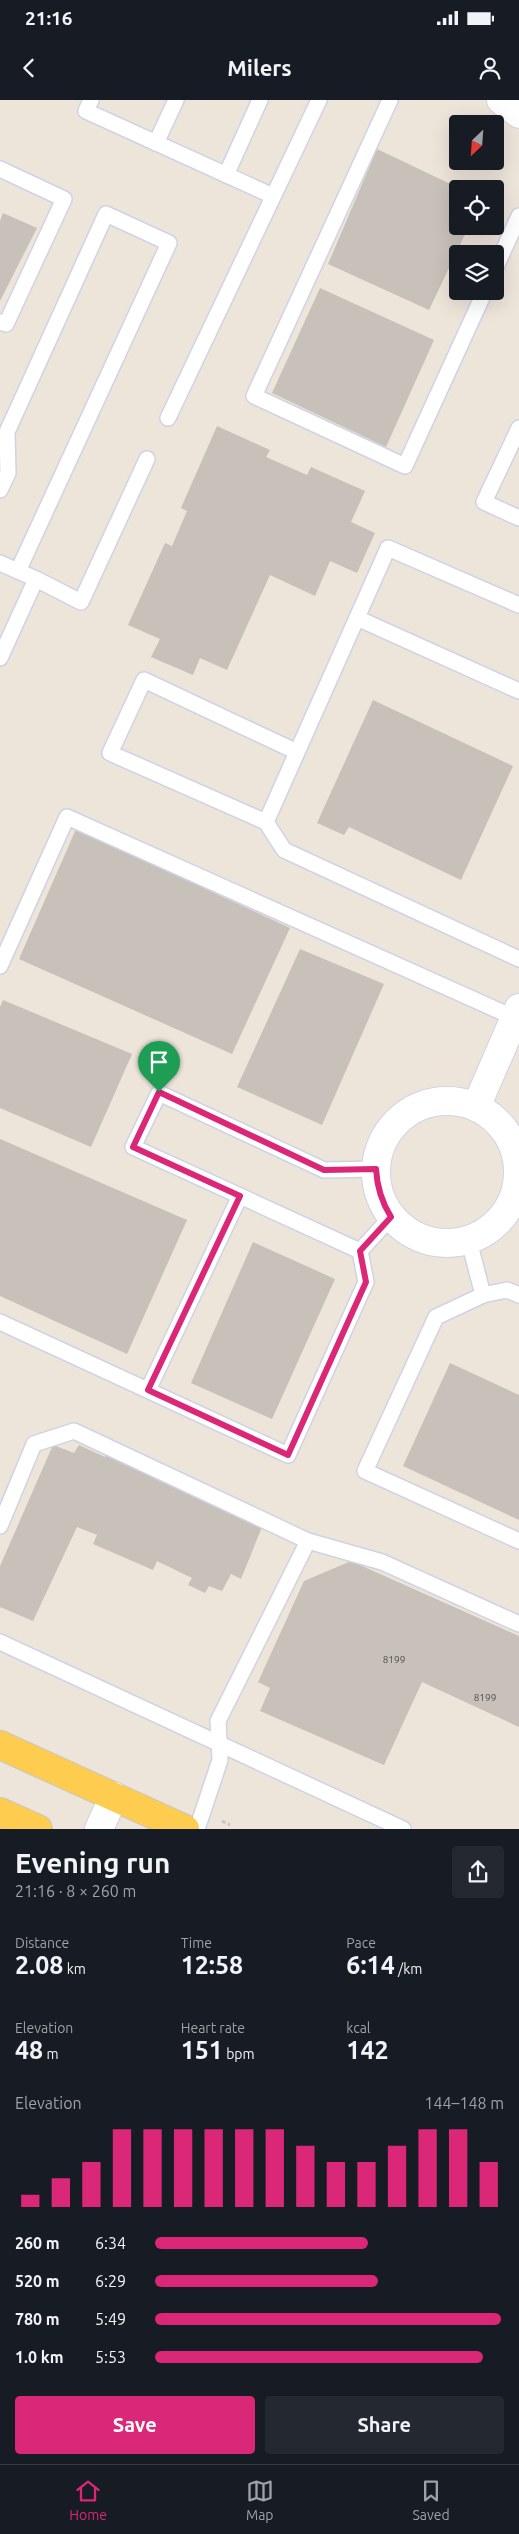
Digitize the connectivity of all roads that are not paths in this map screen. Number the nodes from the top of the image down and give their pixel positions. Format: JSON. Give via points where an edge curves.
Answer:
{"nodes":[{"id":1,"x":91,"y":100,"type":"edge"},
{"id":2,"x":176,"y":100,"type":"edge"},
{"id":3,"x":260,"y":100,"type":"edge"},
{"id":4,"x":319,"y":100,"type":"edge"},
{"id":5,"x":390,"y":100,"type":"edge"},
{"id":6,"x":156,"y":143,"type":"junction"},
{"id":7,"x":0,"y":169,"type":"edge"},
{"id":8,"x":226,"y":174,"type":"junction"},
{"id":9,"x":273,"y":196,"type":"junction"},
{"id":10,"x":519,"y":216,"type":"edge"},
{"id":11,"x":504,"y":249,"type":"edge"},
{"id":12,"x":481,"y":300,"type":"edge"},
{"id":13,"x":0,"y":322,"type":"edge"},
{"id":14,"x":168,"y":418,"type":"dead end"},
{"id":15,"x":519,"y":428,"type":"edge"},
{"id":16,"x":4,"y":430,"type":"edge"},
{"id":17,"x":147,"y":459,"type":"dead end"},
{"id":18,"x":0,"y":490,"type":"edge"},
{"id":19,"x":519,"y":518,"type":"edge"},
{"id":20,"x":0,"y":563,"type":"edge"},
{"id":21,"x":18,"y":571,"type":"junction"},
{"id":22,"x":36,"y":579,"type":"junction"},
{"id":23,"x":519,"y":605,"type":"edge"},
{"id":24,"x":357,"y":618,"type":"junction"},
{"id":25,"x":0,"y":658,"type":"edge"},
{"id":26,"x":519,"y":691,"type":"edge"},
{"id":27,"x":297,"y":752,"type":"junction"},
{"id":28,"x":266,"y":822,"type":"junction"},
{"id":29,"x":519,"y":959,"type":"edge"},
{"id":30,"x":0,"y":966,"type":"edge"},
{"id":31,"x":517,"y":1013,"type":"edge"},
{"id":32,"x":476,"y":1107,"type":"junction"},
{"id":33,"x":515,"y":1142,"type":"edge"},
{"id":34,"x":376,"y":1169,"type":"junction"},
{"id":35,"x":240,"y":1196,"type":"junction"},
{"id":36,"x":391,"y":1217,"type":"junction"},
{"id":37,"x":469,"y":1240,"type":"junction"},
{"id":38,"x":360,"y":1251,"type":"junction"},
{"id":39,"x":483,"y":1295,"type":"junction"},
{"id":40,"x":519,"y":1295,"type":"edge"},
{"id":41,"x":0,"y":1322,"type":"edge"},
{"id":42,"x":148,"y":1390,"type":"junction"},
{"id":43,"x":0,"y":1526,"type":"edge"},
{"id":44,"x":308,"y":1540,"type":"junction"},
{"id":45,"x":519,"y":1541,"type":"edge"},
{"id":46,"x":519,"y":1624,"type":"edge"},
{"id":47,"x":0,"y":1642,"type":"edge"},
{"id":48,"x":0,"y":1745,"type":"edge"},
{"id":49,"x":219,"y":1745,"type":"junction"},
{"id":50,"x":114,"y":1796,"type":"junction"},
{"id":51,"x":0,"y":1812,"type":"edge"},
{"id":52,"x":156,"y":1823,"type":"edge"},
{"id":53,"x":38,"y":1829,"type":"edge"},
{"id":54,"x":99,"y":1829,"type":"edge"},
{"id":55,"x":185,"y":1829,"type":"edge"},
{"id":56,"x":197,"y":1829,"type":"edge"},
{"id":57,"x":403,"y":1829,"type":"edge"}],
"edges":[{"from":1,"to":6,"type":"lane","via":[[86,111]]},
{"from":2,"to":6,"type":"lane"},
{"from":3,"to":8,"type":"lane"},
{"from":4,"to":9,"type":"lane"},
{"from":5,"to":12,"type":"lane","via":[[254,396],[405,466]]},
{"from":6,"to":8,"type":"lane"},
{"from":7,"to":13,"type":"lane","via":[[64,199],[6,324]]},
{"from":8,"to":9,"type":"lane"},
{"from":9,"to":14,"type":"lane"},
{"from":10,"to":11,"type":"lane"},
{"from":15,"to":19,"type":"lane","via":[[484,502]]},
{"from":16,"to":18,"type":"lane","via":[[8,473]]},
{"from":16,"to":21,"type":"lane","via":[[106,214],[169,243]]},
{"from":17,"to":22,"type":"lane","via":[[82,602]]},
{"from":20,"to":21,"type":"lane"},
{"from":21,"to":22,"type":"lane"},
{"from":22,"to":25,"type":"lane"},
{"from":23,"to":24,"type":"lane","via":[[388,548]]},
{"from":24,"to":26,"type":"lane"},
{"from":24,"to":27,"type":"lane"},
{"from":27,"to":28,"type":"lane"},
{"from":27,"to":28,"type":"lane","via":[[144,680],[110,753]]},
{"from":28,"to":29,"type":"lane","via":[[284,850]]},
{"from":30,"to":31,"type":"lane","via":[[67,817]]},
{"from":31,"to":32,"type":"street"},
{"from":32,"to":33,"type":"street","via":[[490,1116]]},
{"from":32,"to":34,"type":"street","via":[[442,1101],[409,1111],[385,1136],[378,1152]]},
{"from":33,"to":37,"type":"street","via":[[518,1176],[512,1201],[498,1222]]},
{"from":34,"to":35,"type":"lane","via":[[324,1170],[159,1092],[133,1147]]},
{"from":34,"to":36,"type":"street","via":[[377,1186]]},
{"from":35,"to":38,"type":"lane"},
{"from":35,"to":42,"type":"lane"},
{"from":36,"to":37,"type":"street","via":[[403,1229],[426,1240],[452,1244]]},
{"from":36,"to":38,"type":"lane"},
{"from":37,"to":39,"type":"lane"},
{"from":38,"to":42,"type":"lane","via":[[366,1282],[288,1455]]},
{"from":39,"to":40,"type":"lane","via":[[507,1290]]},
{"from":39,"to":45,"type":"lane","via":[[436,1317],[365,1471]]},
{"from":41,"to":42,"type":"lane"},
{"from":43,"to":44,"type":"lane","via":[[34,1444],[74,1430]]},
{"from":44,"to":46,"type":"lane","via":[[382,1562]]},
{"from":44,"to":49,"type":"lane","via":[[218,1721]]},
{"from":47,"to":49,"type":"lane"},
{"from":48,"to":50,"type":"main road"},
{"from":49,"to":56,"type":"lane","via":[[220,1760]]},
{"from":49,"to":57,"type":"lane"},
{"from":50,"to":52,"type":"main road"},
{"from":50,"to":54,"type":"street"},
{"from":51,"to":53,"type":"main road"},
{"from":52,"to":55,"type":"main road"}]}
